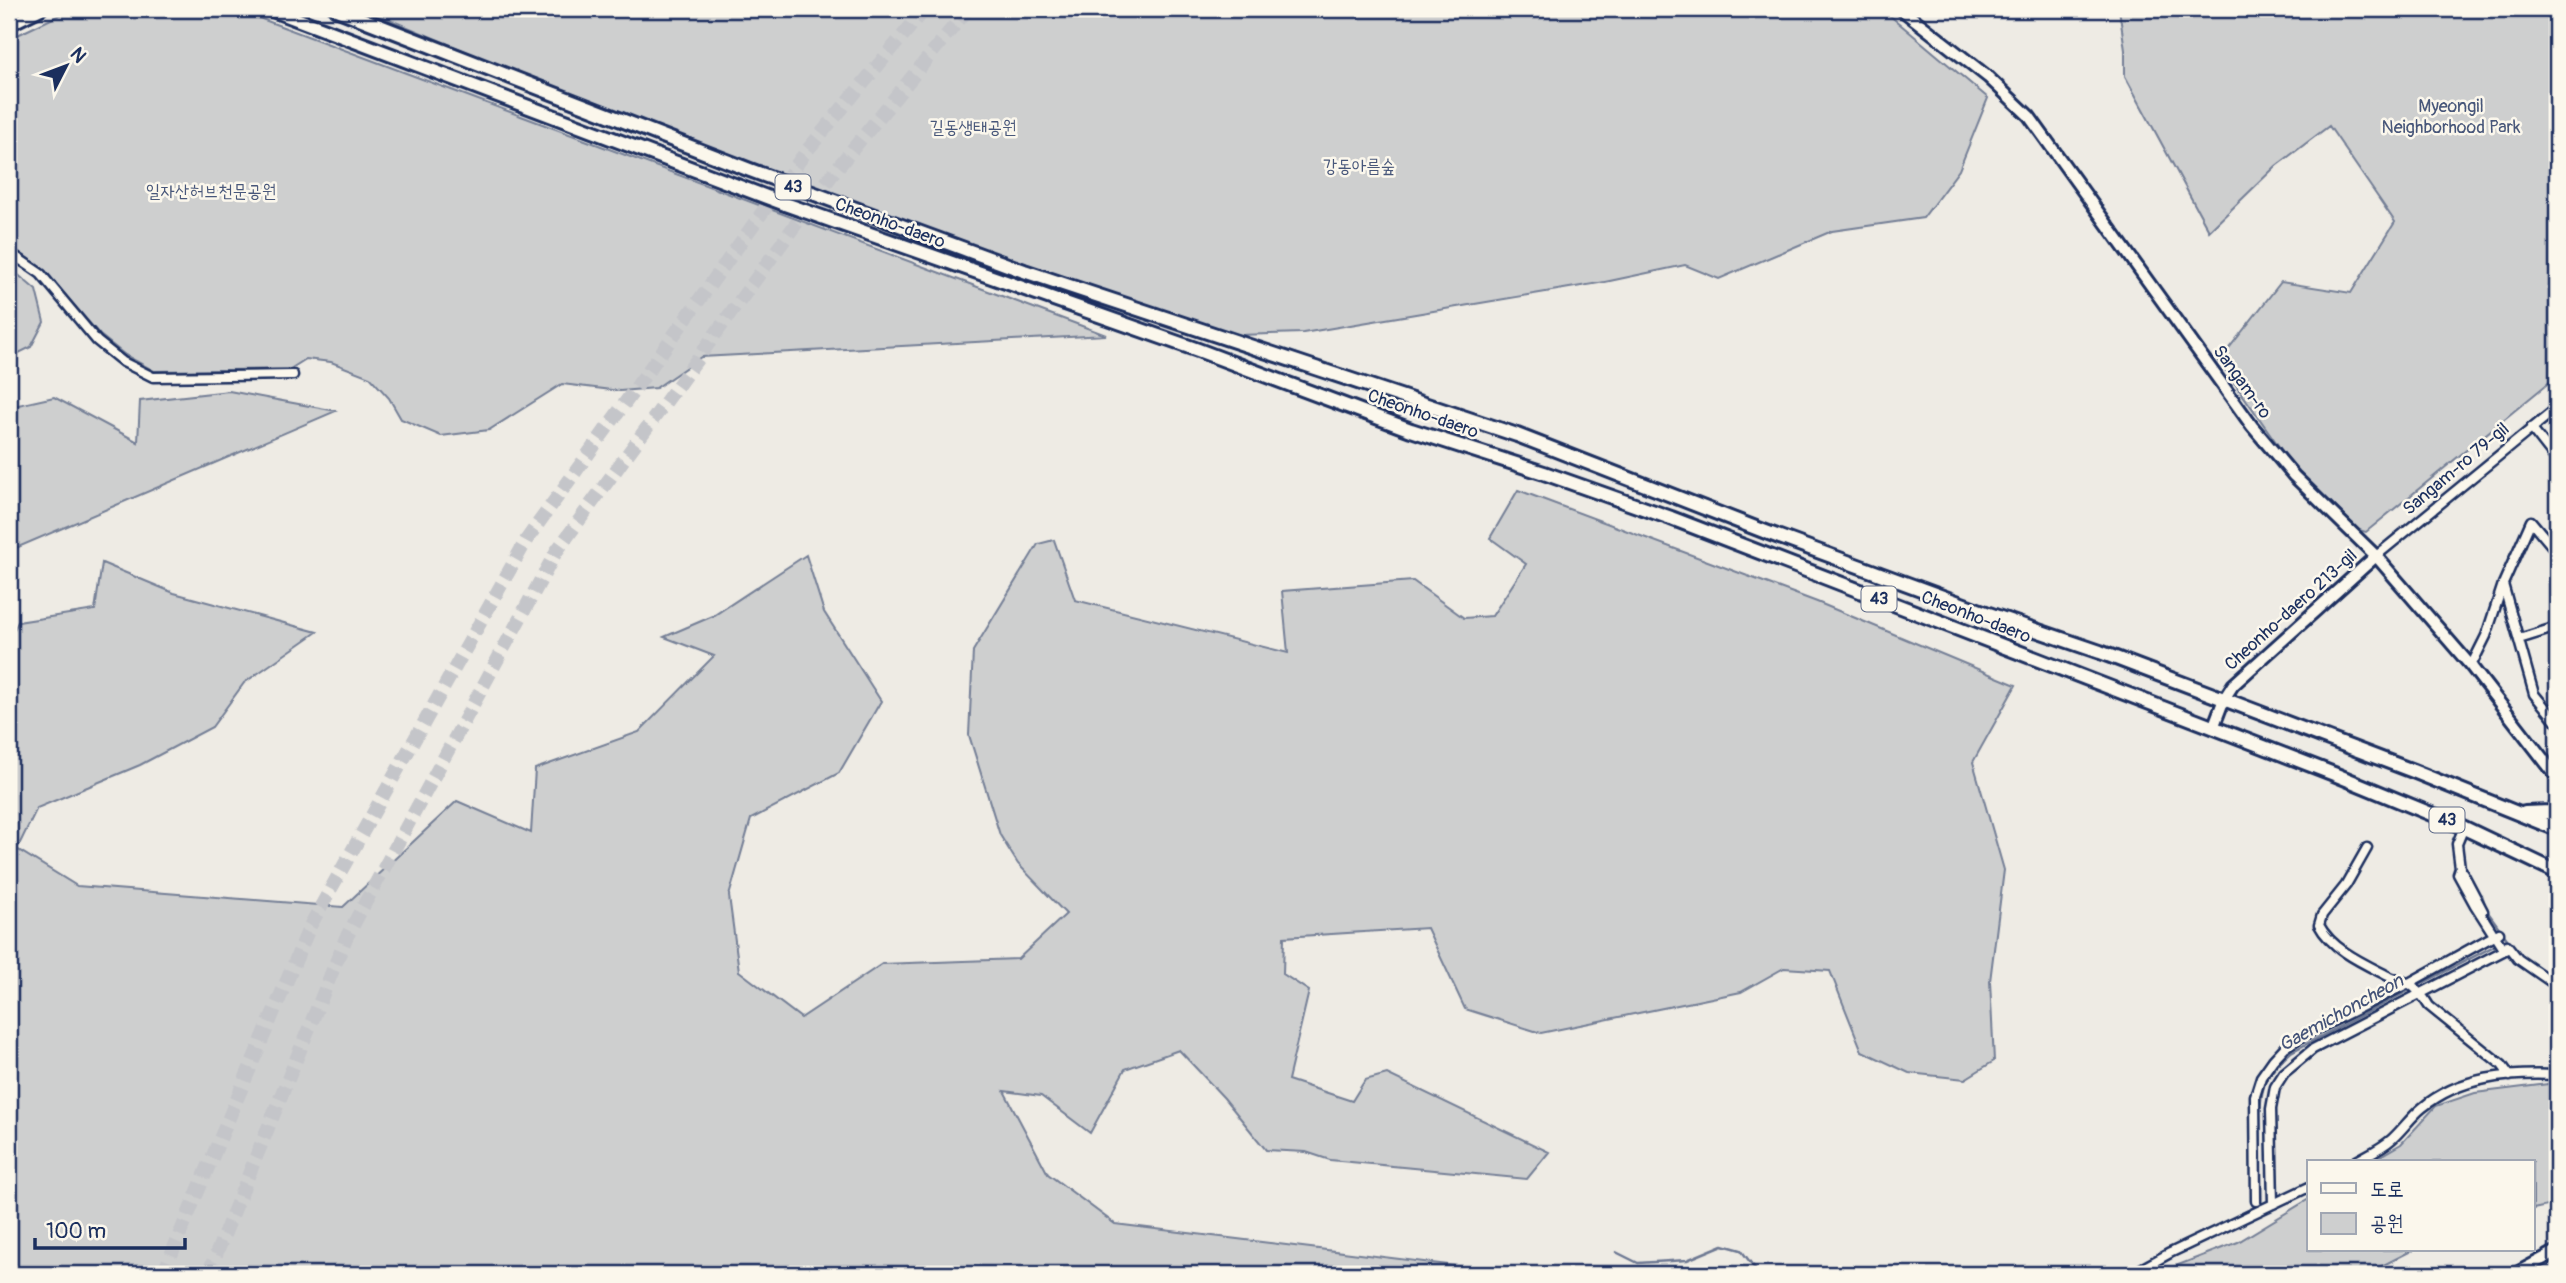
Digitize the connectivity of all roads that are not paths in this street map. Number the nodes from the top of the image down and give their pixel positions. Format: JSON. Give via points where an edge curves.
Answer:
{"nodes":[{"id":1,"x":12,"y":9,"type":"edge"},
{"id":2,"x":41,"y":9,"type":"edge"},
{"id":3,"x":270,"y":9,"type":"edge"},
{"id":4,"x":336,"y":9,"type":"edge"},
{"id":5,"x":1901,"y":9,"type":"edge"},
{"id":6,"x":9,"y":15,"type":"edge"},
{"id":7,"x":9,"y":25,"type":"edge"},
{"id":8,"x":9,"y":252,"type":"edge"},
{"id":9,"x":293,"y":375,"type":"dead end"},
{"id":10,"x":2557,"y":408,"type":"edge"},
{"id":11,"x":2531,"y":428,"type":"junction"},
{"id":12,"x":2557,"y":461,"type":"edge"},
{"id":13,"x":2557,"y":552,"type":"edge"},
{"id":14,"x":2376,"y":556,"type":"junction"},
{"id":15,"x":2503,"y":583,"type":"junction"},
{"id":16,"x":2557,"y":627,"type":"edge"},
{"id":17,"x":2519,"y":639,"type":"junction"},
{"id":18,"x":2471,"y":666,"type":"junction"},
{"id":19,"x":2224,"y":699,"type":"junction"},
{"id":20,"x":2557,"y":722,"type":"edge"},
{"id":21,"x":2213,"y":728,"type":"junction"},
{"id":22,"x":2557,"y":777,"type":"edge"},
{"id":23,"x":2557,"y":807,"type":"edge"},
{"id":24,"x":2518,"y":813,"type":"junction"},
{"id":25,"x":2464,"y":827,"type":"junction"},
{"id":26,"x":2557,"y":829,"type":"edge"},
{"id":27,"x":2367,"y":848,"type":"dead end"},
{"id":28,"x":2557,"y":872,"type":"edge"},
{"id":29,"x":2501,"y":941,"type":"junction"},
{"id":30,"x":2409,"y":984,"type":"junction"},
{"id":31,"x":2557,"y":986,"type":"edge"},
{"id":32,"x":2420,"y":993,"type":"junction"},
{"id":33,"x":2557,"y":1075,"type":"edge"},
{"id":34,"x":2510,"y":1076,"type":"junction"},
{"id":35,"x":2358,"y":1160,"type":"edge"},
{"id":36,"x":2307,"y":1188,"type":"edge"},
{"id":37,"x":2256,"y":1201,"type":"dead end"},
{"id":38,"x":2273,"y":1204,"type":"junction"},
{"id":39,"x":2557,"y":1251,"type":"edge"},
{"id":40,"x":2132,"y":1274,"type":"edge"},
{"id":41,"x":2515,"y":1274,"type":"edge"}],
"edges":[{"from":1,"to":6,"type":"main road"},
{"from":2,"to":7,"type":"main road"},
{"from":3,"to":21,"type":"main road","name":"Cheonho-daero","number":"43","via":[[798,208],[1671,519]]},
{"from":4,"to":19,"type":"main road","name":"Cheonho-daero","number":"43","via":[[868,215],[1517,435],[1766,532]]},
{"from":5,"to":14,"type":"main road","name":"Sangam-ro","via":[[1988,77],[2029,116],[2252,426],[2294,476]]},
{"from":8,"to":9,"type":"street","via":[[41,274],[97,341],[123,362],[153,377]]},
{"from":10,"to":11,"type":"street","name":"Sangam-ro 79-gil"},
{"from":11,"to":12,"type":"street"},
{"from":11,"to":14,"type":"street","name":"Sangam-ro 79-gil"},
{"from":13,"to":15,"type":"street","via":[[2531,521]]},
{"from":14,"to":18,"type":"main road","name":"Sangam-ro"},
{"from":14,"to":19,"type":"main road","name":"Cheonho-daero 213-gil","via":[[2233,685]]},
{"from":15,"to":17,"type":"street"},
{"from":15,"to":18,"type":"street"},
{"from":16,"to":17,"type":"street"},
{"from":17,"to":20,"type":"street","via":[[2534,694]]},
{"from":18,"to":22,"type":"main road","name":"Sangam-ro"},
{"from":19,"to":21,"type":"main road","name":"Cheonho-daero 213-gil"},
{"from":19,"to":24,"type":"main road","name":"Cheonho-daero","number":"43"},
{"from":21,"to":25,"type":"main road","name":"Cheonho-daero","number":"43"},
{"from":23,"to":24,"type":"main road","via":[[2550,813]]},
{"from":24,"to":26,"type":"main road","name":"Cheonho-daero","number":"43"},
{"from":25,"to":28,"type":"main road","name":"Cheonho-daero","number":"43"},
{"from":25,"to":29,"type":"street","via":[[2457,844],[2460,868]]},
{"from":27,"to":30,"type":"street","via":[[2319,925],[2325,937],[2350,955]]},
{"from":29,"to":30,"type":"street"},
{"from":29,"to":31,"type":"street"},
{"from":29,"to":32,"type":"street"},
{"from":30,"to":32,"type":"street"},
{"from":30,"to":37,"type":"street","via":[[2285,1046],[2261,1077],[2256,1096]]},
{"from":32,"to":34,"type":"street"},
{"from":32,"to":38,"type":"street","via":[[2314,1049],[2284,1073],[2275,1087],[2271,1109]]},
{"from":33,"to":34,"type":"street"},
{"from":34,"to":35,"type":"street","via":[[2467,1083],[2442,1094],[2392,1139]]},
{"from":36,"to":38,"type":"street"},
{"from":38,"to":40,"type":"street"},
{"from":39,"to":41,"type":"main road"}]}
